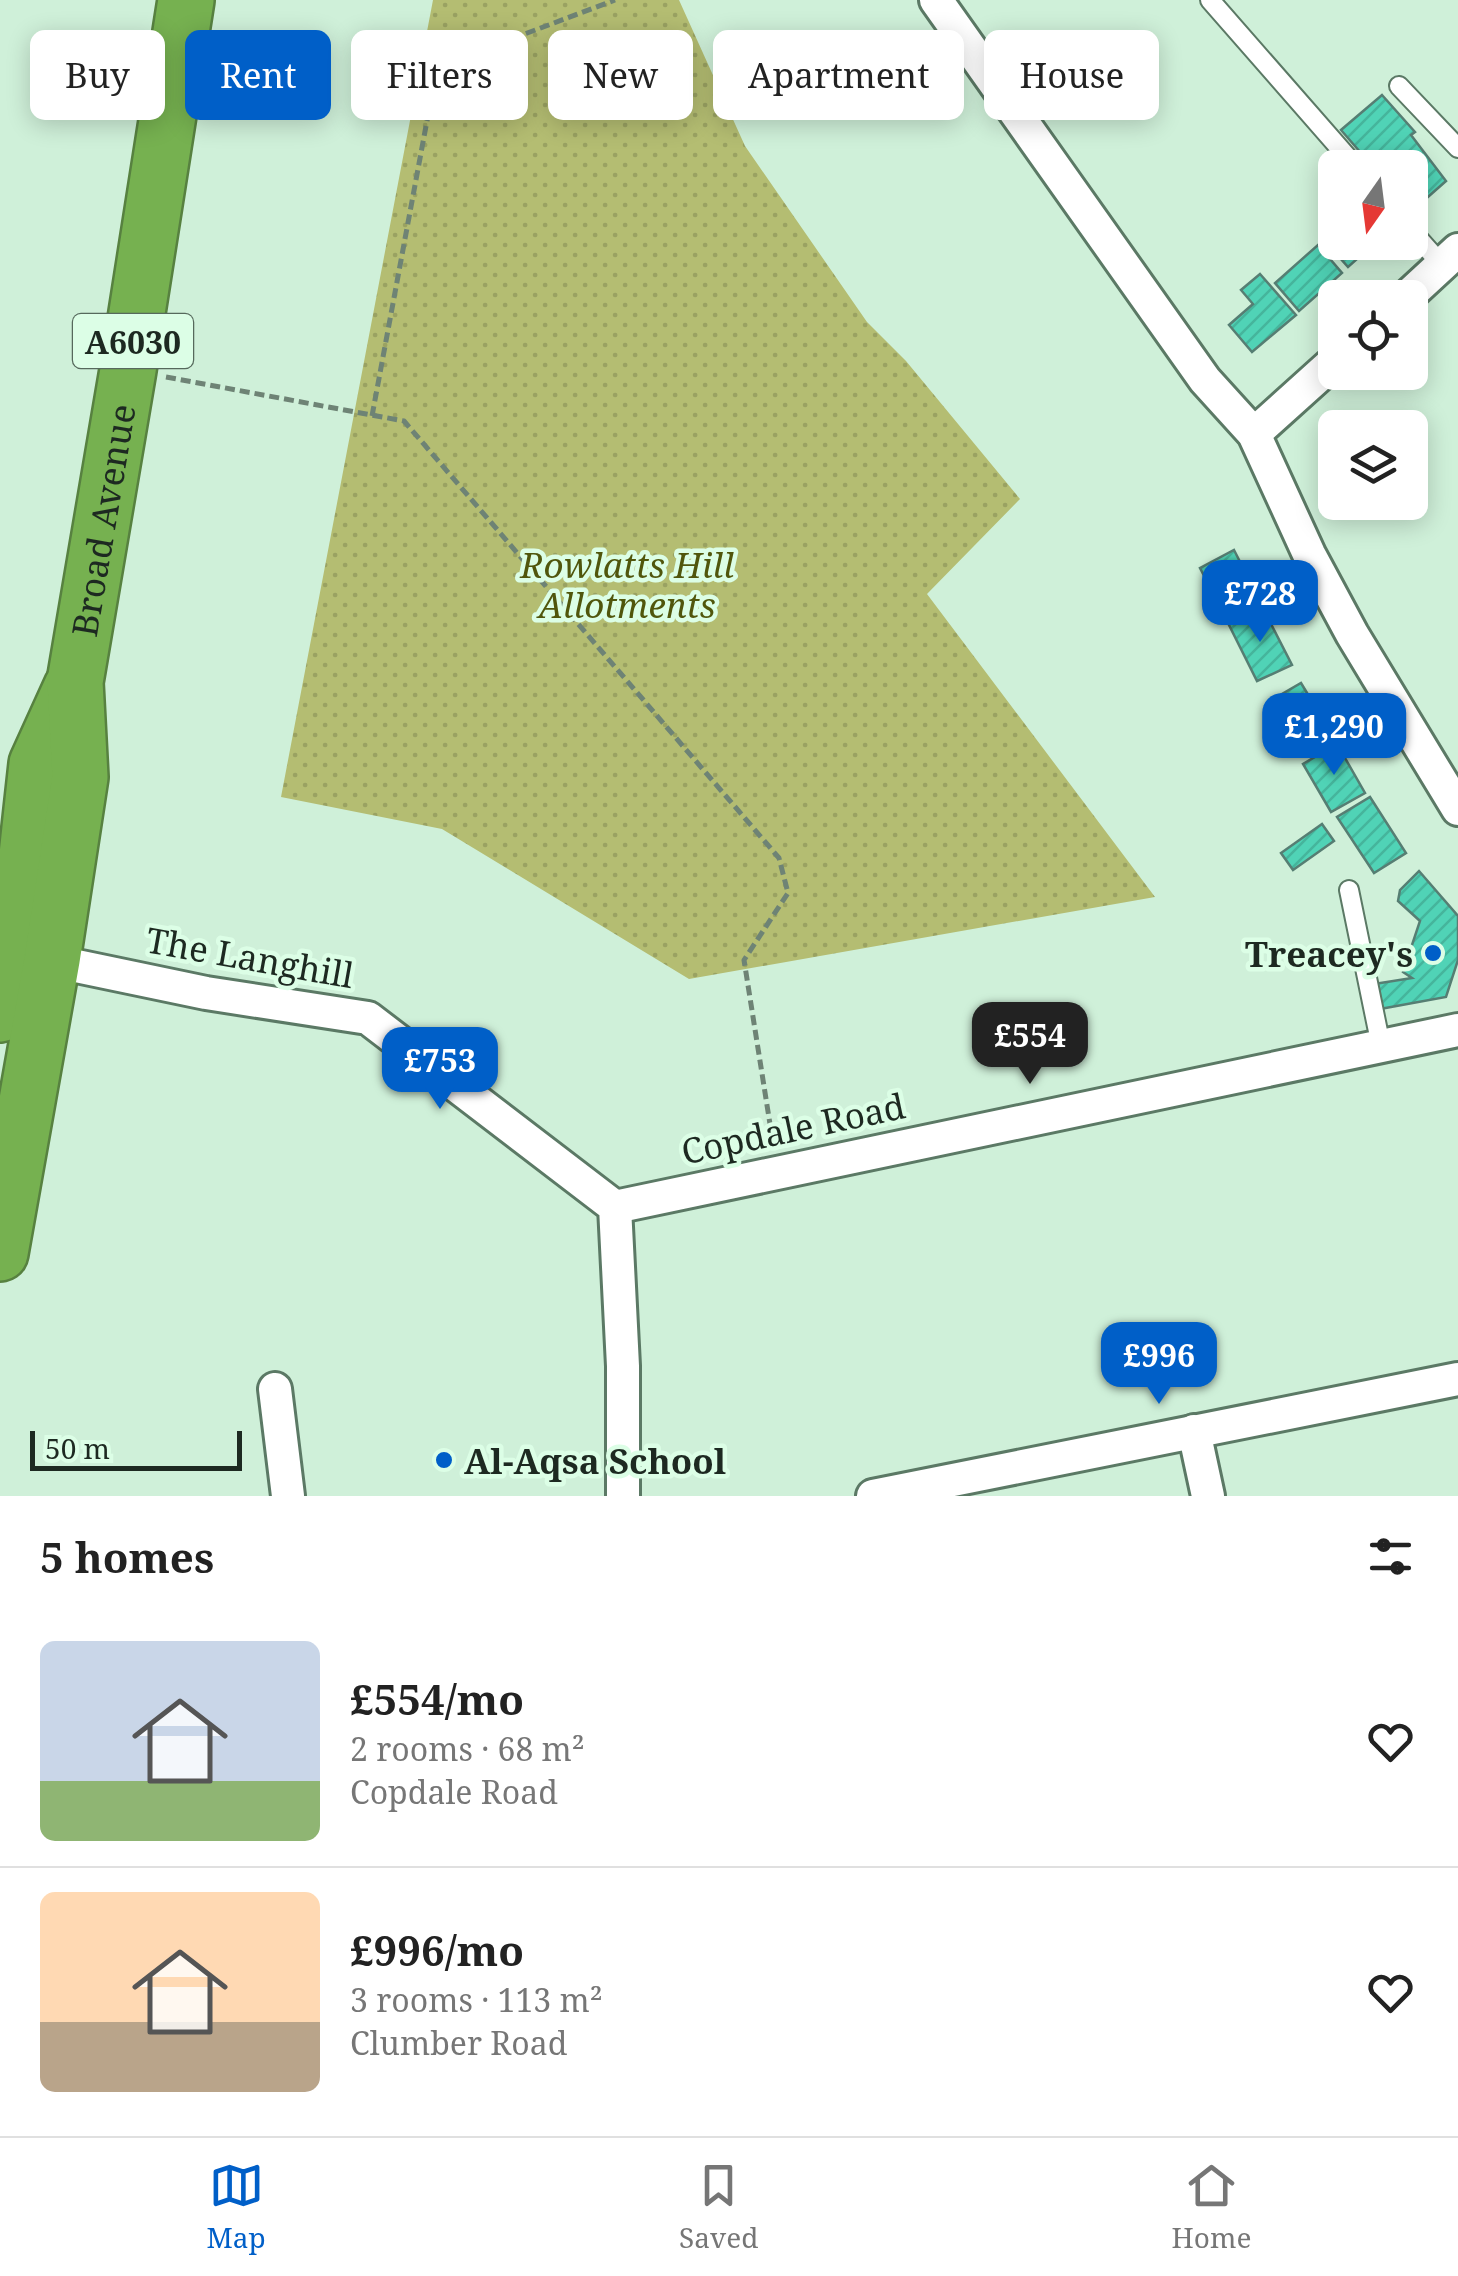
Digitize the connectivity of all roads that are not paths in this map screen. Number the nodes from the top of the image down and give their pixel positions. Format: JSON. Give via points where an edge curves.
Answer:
{"nodes":[{"id":1,"x":186,"y":0,"type":"edge"},
{"id":2,"x":936,"y":0,"type":"edge"},
{"id":3,"x":1210,"y":0,"type":"edge"},
{"id":4,"x":1399,"y":86,"type":"dead end"},
{"id":5,"x":1458,"y":148,"type":"edge"},
{"id":6,"x":1340,"y":150,"type":"edge"},
{"id":7,"x":1428,"y":242,"type":"edge"},
{"id":8,"x":1450,"y":258,"type":"edge"},
{"id":9,"x":1426,"y":280,"type":"edge"},
{"id":10,"x":1318,"y":376,"type":"edge"},
{"id":11,"x":1254,"y":434,"type":"junction"},
{"id":12,"x":1458,"y":809,"type":"edge"},
{"id":13,"x":1349,"y":890,"type":"dead end"},
{"id":14,"x":23,"y":957,"type":"edge"},
{"id":15,"x":0,"y":1014,"type":"edge"},
{"id":16,"x":1458,"y":1030,"type":"edge"},
{"id":17,"x":1381,"y":1046,"type":"junction"},
{"id":18,"x":615,"y":1207,"type":"junction"},
{"id":19,"x":0,"y":1252,"type":"edge"},
{"id":20,"x":1458,"y":1378,"type":"edge"},
{"id":21,"x":275,"y":1389,"type":"dead end"},
{"id":22,"x":1194,"y":1432,"type":"junction"},
{"id":23,"x":910,"y":1492,"type":"edge"},
{"id":24,"x":288,"y":1496,"type":"edge"},
{"id":25,"x":622,"y":1496,"type":"edge"},
{"id":26,"x":873,"y":1496,"type":"edge"},
{"id":27,"x":1208,"y":1496,"type":"edge"}],
"edges":[{"from":1,"to":14,"type":"highway","name":"Broad Avenue","number":"A6030","via":[[74,682],[37,764]]},
{"from":2,"to":11,"type":"street","via":[[1205,380]]},
{"from":3,"to":6,"type":"lane"},
{"from":4,"to":5,"type":"lane"},
{"from":7,"to":8,"type":"lane"},
{"from":8,"to":9,"type":"street"},
{"from":10,"to":11,"type":"street"},
{"from":11,"to":12,"type":"street","via":[[1352,634]]},
{"from":13,"to":17,"type":"lane"},
{"from":14,"to":15,"type":"highway","name":"Broad Avenue","number":"A6030"},
{"from":14,"to":18,"type":"street","name":"The Langhill","via":[[368,1018]]},
{"from":14,"to":19,"type":"highway","name":"Broad Avenue","number":"A6030"},
{"from":16,"to":17,"type":"street","name":"Copdale Road"},
{"from":17,"to":18,"type":"street","name":"Copdale Road"},
{"from":18,"to":25,"type":"street"},
{"from":20,"to":22,"type":"street"},
{"from":21,"to":24,"type":"street"},
{"from":22,"to":23,"type":"street"},
{"from":22,"to":27,"type":"street"},
{"from":23,"to":26,"type":"street"}]}
